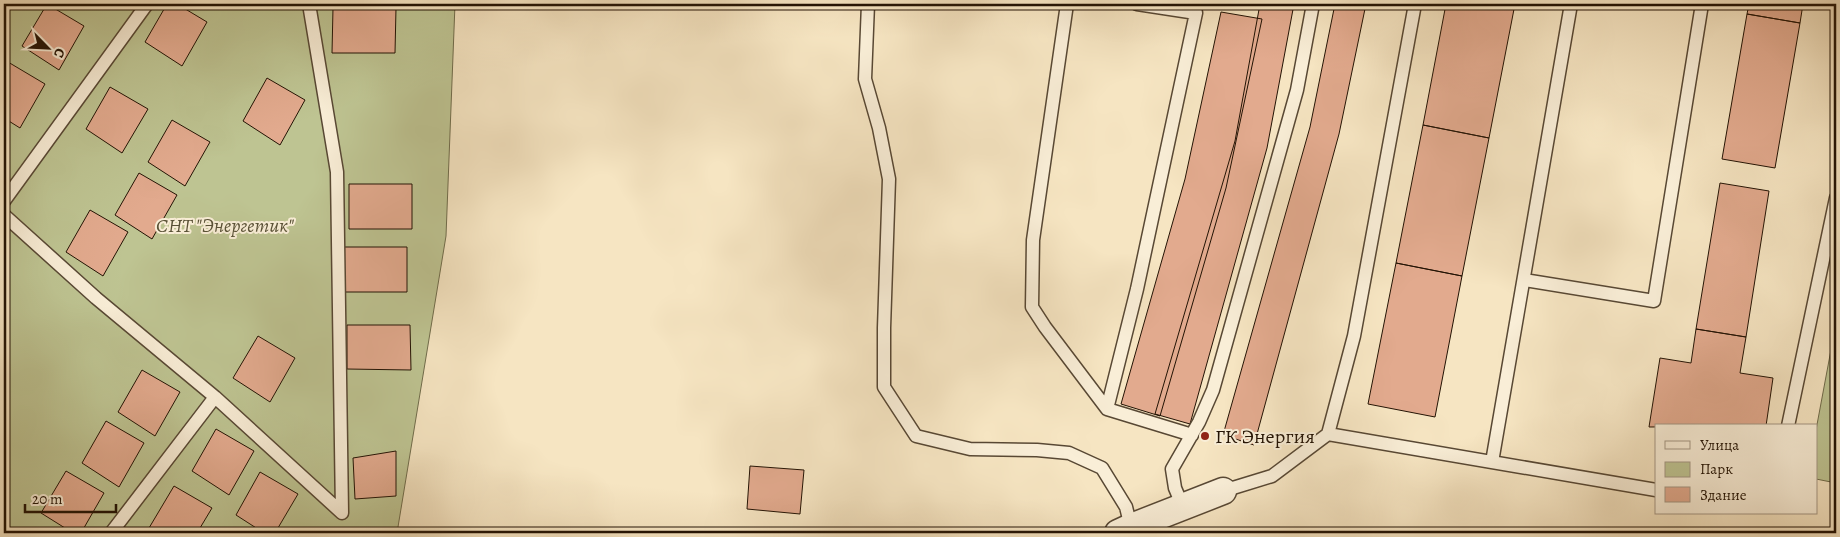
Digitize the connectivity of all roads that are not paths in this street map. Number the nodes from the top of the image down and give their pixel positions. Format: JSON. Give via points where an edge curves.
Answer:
{"nodes":[{"id":1,"x":147,"y":4,"type":"edge"},
{"id":2,"x":310,"y":4,"type":"edge"},
{"id":3,"x":868,"y":4,"type":"edge"},
{"id":4,"x":1067,"y":4,"type":"edge"},
{"id":5,"x":1137,"y":4,"type":"edge"},
{"id":6,"x":1313,"y":4,"type":"edge"},
{"id":7,"x":1415,"y":4,"type":"edge"},
{"id":8,"x":1571,"y":4,"type":"edge"},
{"id":9,"x":1702,"y":4,"type":"edge"},
{"id":10,"x":1195,"y":8,"type":"edge"},
{"id":11,"x":1836,"y":198,"type":"edge"},
{"id":12,"x":4,"y":201,"type":"edge"},
{"id":13,"x":4,"y":215,"type":"edge"},
{"id":14,"x":1524,"y":280,"type":"junction"},
{"id":15,"x":215,"y":397,"type":"junction"},
{"id":16,"x":1107,"y":409,"type":"junction"},
{"id":17,"x":1788,"y":424,"type":"edge"},
{"id":18,"x":1328,"y":434,"type":"junction"},
{"id":19,"x":1192,"y":435,"type":"junction"},
{"id":20,"x":1492,"y":462,"type":"junction"},
{"id":21,"x":1655,"y":490,"type":"edge"},
{"id":22,"x":1223,"y":491,"type":"joint"},
{"id":23,"x":1183,"y":507,"type":"junction"},
{"id":24,"x":1124,"y":530,"type":"edge"},
{"id":25,"x":111,"y":533,"type":"edge"}],
"edges":[{"from":1,"to":12,"type":"lane"},
{"from":2,"to":15,"type":"lane","via":[[337,172],[342,512]]},
{"from":3,"to":24,"type":"lane","via":[[865,79],[889,179],[884,387],[916,436],[970,449],[1069,453],[1102,468],[1126,507]]},
{"from":4,"to":16,"type":"lane","via":[[1033,240],[1032,307]]},
{"from":5,"to":10,"type":"lane"},
{"from":6,"to":19,"type":"lane","via":[[1297,90],[1213,390]]},
{"from":7,"to":18,"type":"lane","via":[[1354,336]]},
{"from":8,"to":14,"type":"lane"},
{"from":9,"to":14,"type":"lane","via":[[1654,301]]},
{"from":10,"to":16,"type":"lane","via":[[1137,289]]},
{"from":11,"to":17,"type":"lane"},
{"from":13,"to":15,"type":"lane","via":[[96,298]]},
{"from":14,"to":20,"type":"lane"},
{"from":15,"to":25,"type":"lane"},
{"from":16,"to":19,"type":"lane"},
{"from":18,"to":20,"type":"lane"},
{"from":18,"to":22,"type":"lane","via":[[1272,476]]},
{"from":19,"to":23,"type":"lane","via":[[1172,469]]},
{"from":20,"to":21,"type":"lane"},
{"from":22,"to":23,"type":"street"},
{"from":23,"to":24,"type":"street"}]}
